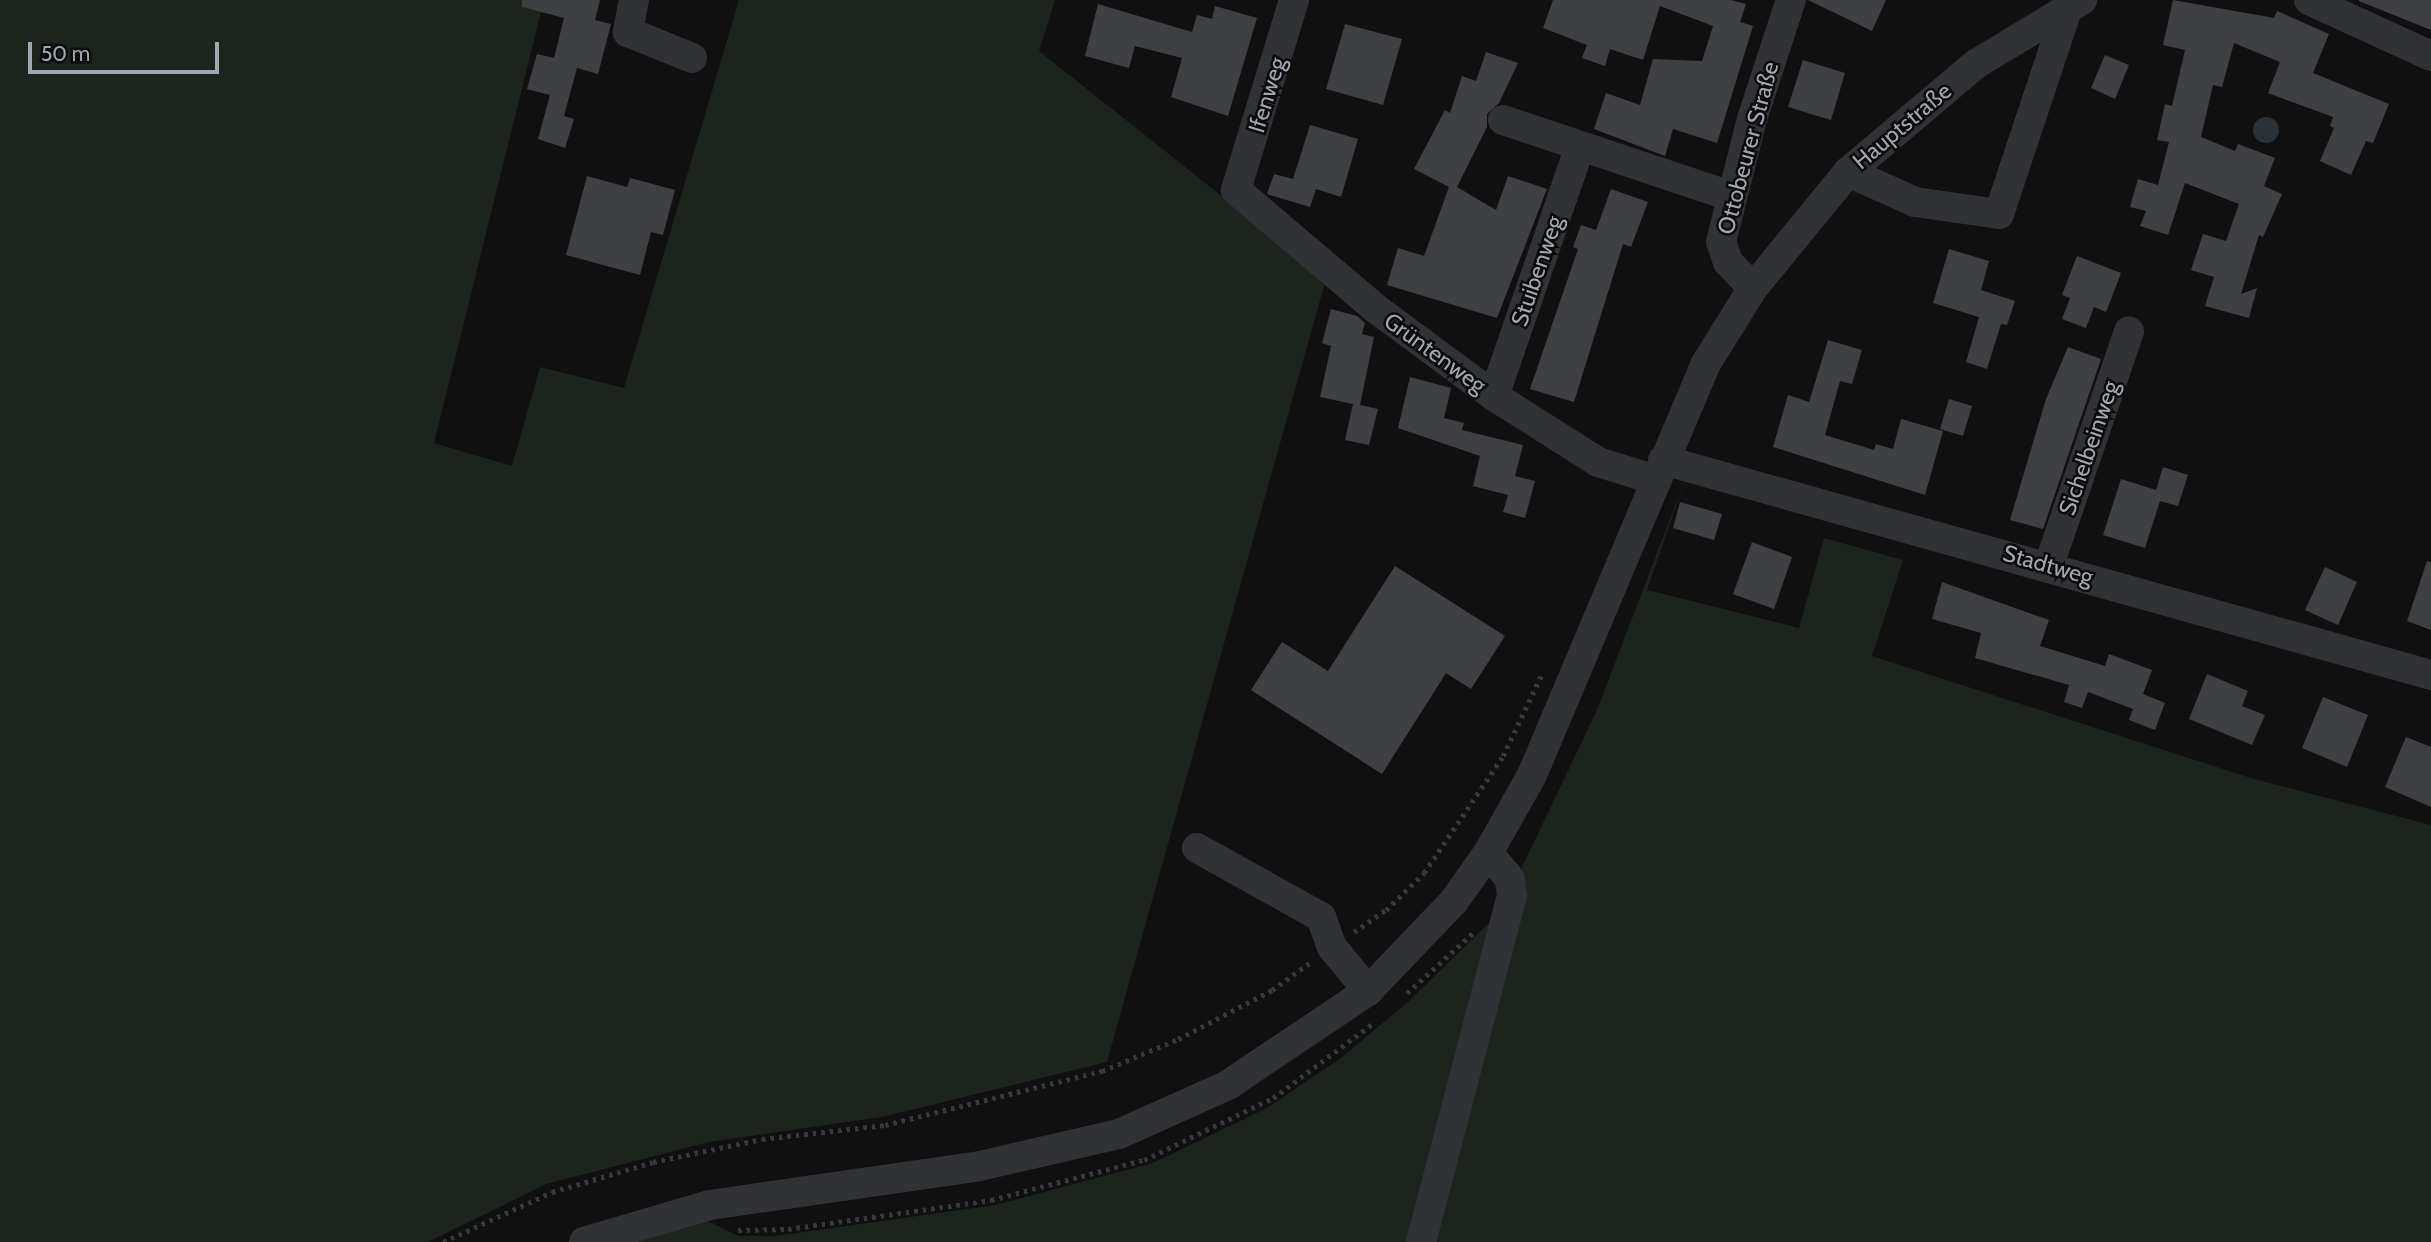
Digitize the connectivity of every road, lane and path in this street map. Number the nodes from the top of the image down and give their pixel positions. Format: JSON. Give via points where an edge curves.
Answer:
{"nodes":[{"id":1,"x":634,"y":0,"type":"edge"},
{"id":2,"x":1294,"y":0,"type":"edge"},
{"id":3,"x":2309,"y":0,"type":"edge"},
{"id":4,"x":1786,"y":1,"type":"edge"},
{"id":5,"x":2075,"y":5,"type":"edge"},
{"id":6,"x":2431,"y":56,"type":"edge"},
{"id":7,"x":692,"y":58,"type":"dead end"},
{"id":8,"x":1503,"y":120,"type":"dead end"},
{"id":9,"x":1580,"y":146,"type":"junction"},
{"id":10,"x":1848,"y":172,"type":"junction"},
{"id":11,"x":1236,"y":190,"type":"joint"},
{"id":12,"x":1730,"y":196,"type":"junction"},
{"id":13,"x":1752,"y":288,"type":"junction"},
{"id":14,"x":2129,"y":331,"type":"dead end"},
{"id":15,"x":1494,"y":396,"type":"junction"},
{"id":16,"x":1660,"y":470,"type":"junction"},
{"id":17,"x":2049,"y":565,"type":"junction"},
{"id":18,"x":1549,"y":661,"type":"dead end"},
{"id":19,"x":2431,"y":675,"type":"edge"},
{"id":20,"x":1197,"y":848,"type":"dead end"},
{"id":21,"x":1488,"y":853,"type":"junction"},
{"id":22,"x":1332,"y":947,"type":"junction"},
{"id":23,"x":1368,"y":991,"type":"junction"},
{"id":24,"x":443,"y":1242,"type":"edge"},
{"id":25,"x":584,"y":1242,"type":"edge"},
{"id":26,"x":1421,"y":1242,"type":"edge"}],
"edges":[{"from":1,"to":7,"type":"street","via":[[628,32]]},
{"from":2,"to":11,"type":"street","name":"Ifenweg"},
{"from":3,"to":6,"type":"street"},
{"from":4,"to":12,"type":"street","name":"Ottobeurer Straße"},
{"from":5,"to":10,"type":"street","name":"Hauptstraße","via":[[1976,64]]},
{"from":5,"to":10,"type":"street","via":[[1999,214],[1916,202]]},
{"from":8,"to":9,"type":"street"},
{"from":9,"to":12,"type":"street"},
{"from":9,"to":15,"type":"street","name":"Stuibenweg"},
{"from":10,"to":13,"type":"street","name":"Hauptstraße"},
{"from":11,"to":15,"type":"street","name":"Grüntenweg","via":[[1375,308]]},
{"from":12,"to":13,"type":"street","name":"Ottobeurer Straße","via":[[1721,242],[1728,262]]},
{"from":13,"to":16,"type":"street","name":"Hauptstraße","via":[[1705,365]]},
{"from":14,"to":17,"type":"street","name":"Sichelbeinweg"},
{"from":15,"to":16,"type":"street","name":"Grüntenweg","via":[[1598,462]]},
{"from":16,"to":17,"type":"street","name":"Stadtweg"},
{"from":16,"to":21,"type":"street","name":"Hauptstraße","via":[[1567,699],[1532,775]]},
{"from":17,"to":19,"type":"street","name":"Stadtweg"},
{"from":18,"to":22,"type":"path","via":[[1503,756],[1424,873],[1386,910]]},
{"from":20,"to":22,"type":"street","via":[[1321,917]]},
{"from":21,"to":23,"type":"street","name":"Hauptstraße","via":[[1454,901]]},
{"from":21,"to":26,"type":"street","via":[[1510,879],[1512,896]]},
{"from":22,"to":23,"type":"street"},
{"from":22,"to":24,"type":"path","via":[[1272,990],[1102,1072],[885,1125],[762,1139],[653,1162],[552,1192]]},
{"from":23,"to":25,"type":"street","name":"Hauptstraße","via":[[1228,1085],[1119,1134],[981,1166],[710,1205]]}]}
